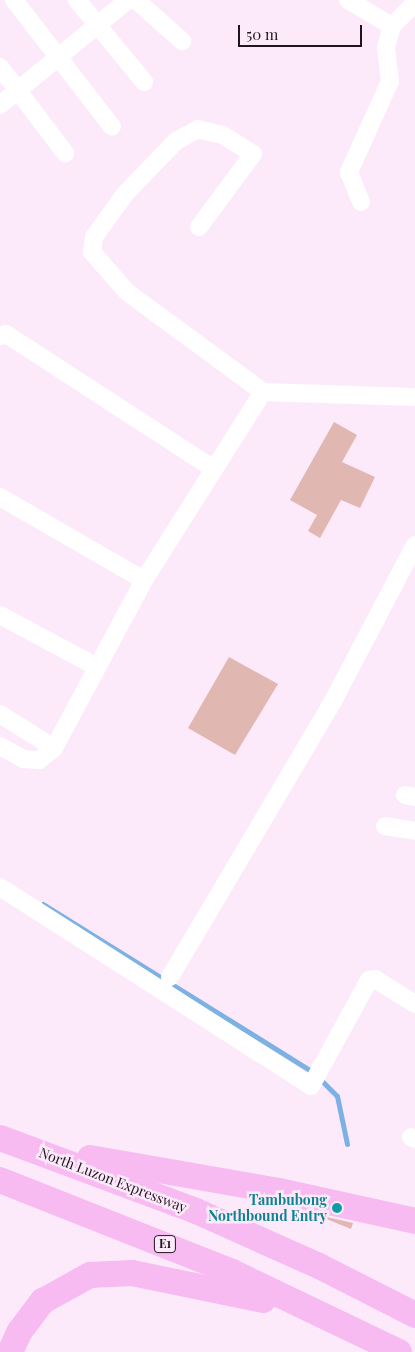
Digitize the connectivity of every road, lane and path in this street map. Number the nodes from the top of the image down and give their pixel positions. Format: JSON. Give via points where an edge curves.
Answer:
{"nodes":[{"id":1,"x":14,"y":0,"type":"edge"},
{"id":2,"x":77,"y":0,"type":"edge"},
{"id":3,"x":128,"y":0,"type":"edge"},
{"id":4,"x":136,"y":0,"type":"edge"},
{"id":5,"x":348,"y":0,"type":"edge"},
{"id":6,"x":415,"y":3,"type":"edge"},
{"id":7,"x":97,"y":26,"type":"junction"},
{"id":8,"x":392,"y":26,"type":"junction"},
{"id":9,"x":182,"y":41,"type":"dead end"},
{"id":10,"x":59,"y":59,"type":"junction"},
{"id":11,"x":0,"y":67,"type":"edge"},
{"id":12,"x":144,"y":82,"type":"dead end"},
{"id":13,"x":18,"y":90,"type":"junction"},
{"id":14,"x":0,"y":104,"type":"edge"},
{"id":15,"x":112,"y":126,"type":"dead end"},
{"id":16,"x":65,"y":153,"type":"dead end"},
{"id":17,"x":361,"y":202,"type":"dead end"},
{"id":18,"x":199,"y":227,"type":"dead end"},
{"id":19,"x":0,"y":336,"type":"edge"},
{"id":20,"x":263,"y":392,"type":"junction"},
{"id":21,"x":415,"y":398,"type":"edge"},
{"id":22,"x":212,"y":468,"type":"junction"},
{"id":23,"x":0,"y":498,"type":"edge"},
{"id":24,"x":415,"y":545,"type":"edge"},
{"id":25,"x":144,"y":580,"type":"junction"},
{"id":26,"x":0,"y":615,"type":"edge"},
{"id":27,"x":97,"y":667,"type":"junction"},
{"id":28,"x":0,"y":714,"type":"edge"},
{"id":29,"x":54,"y":748,"type":"junction"},
{"id":30,"x":4,"y":753,"type":"edge"},
{"id":31,"x":385,"y":826,"type":"dead end"},
{"id":32,"x":415,"y":831,"type":"edge"},
{"id":33,"x":0,"y":887,"type":"edge"},
{"id":34,"x":170,"y":977,"type":"dead end"},
{"id":35,"x":415,"y":1004,"type":"edge"},
{"id":36,"x":12,"y":1142,"type":"edge"},
{"id":37,"x":0,"y":1180,"type":"edge"},
{"id":38,"x":415,"y":1221,"type":"edge"},
{"id":39,"x":415,"y":1315,"type":"edge"},
{"id":40,"x":326,"y":1316,"type":"junction"},
{"id":41,"x":10,"y":1352,"type":"edge"},
{"id":42,"x":399,"y":1352,"type":"edge"}],
"edges":[{"from":1,"to":10,"type":"street"},
{"from":2,"to":7,"type":"street"},
{"from":3,"to":7,"type":"street"},
{"from":4,"to":9,"type":"street"},
{"from":5,"to":8,"type":"street"},
{"from":6,"to":8,"type":"street"},
{"from":7,"to":10,"type":"street"},
{"from":7,"to":12,"type":"street"},
{"from":8,"to":17,"type":"street","via":[[386,47],[390,81],[349,172]]},
{"from":10,"to":13,"type":"street"},
{"from":10,"to":15,"type":"street"},
{"from":11,"to":13,"type":"street"},
{"from":13,"to":14,"type":"street"},
{"from":13,"to":16,"type":"street"},
{"from":18,"to":20,"type":"street","via":[[253,154],[223,135],[198,129],[176,142],[125,194],[94,238],[92,252],[127,292]]},
{"from":19,"to":22,"type":"street","via":[[6,334]]},
{"from":20,"to":21,"type":"street"},
{"from":20,"to":22,"type":"street"},
{"from":22,"to":25,"type":"street"},
{"from":23,"to":25,"type":"street"},
{"from":24,"to":34,"type":"street","via":[[333,701]]},
{"from":25,"to":27,"type":"street"},
{"from":26,"to":27,"type":"street"},
{"from":27,"to":29,"type":"street"},
{"from":28,"to":29,"type":"street"},
{"from":29,"to":30,"type":"street","via":[[39,760]]},
{"from":31,"to":32,"type":"street"},
{"from":33,"to":35,"type":"street","via":[[311,1086],[369,980],[375,979]]},
{"from":36,"to":38,"type":"highway","via":[[279,1191]]},
{"from":36,"to":39,"type":"highway","name":"North Luzon Expressway","via":[[196,1211],[319,1266]]},
{"from":37,"to":40,"type":"highway","number":"E1","via":[[162,1242]]},
{"from":40,"to":41,"type":"highway","via":[[222,1289],[113,1272],[73,1281],[43,1301],[20,1330]]},
{"from":40,"to":42,"type":"highway","number":"E1"}]}
